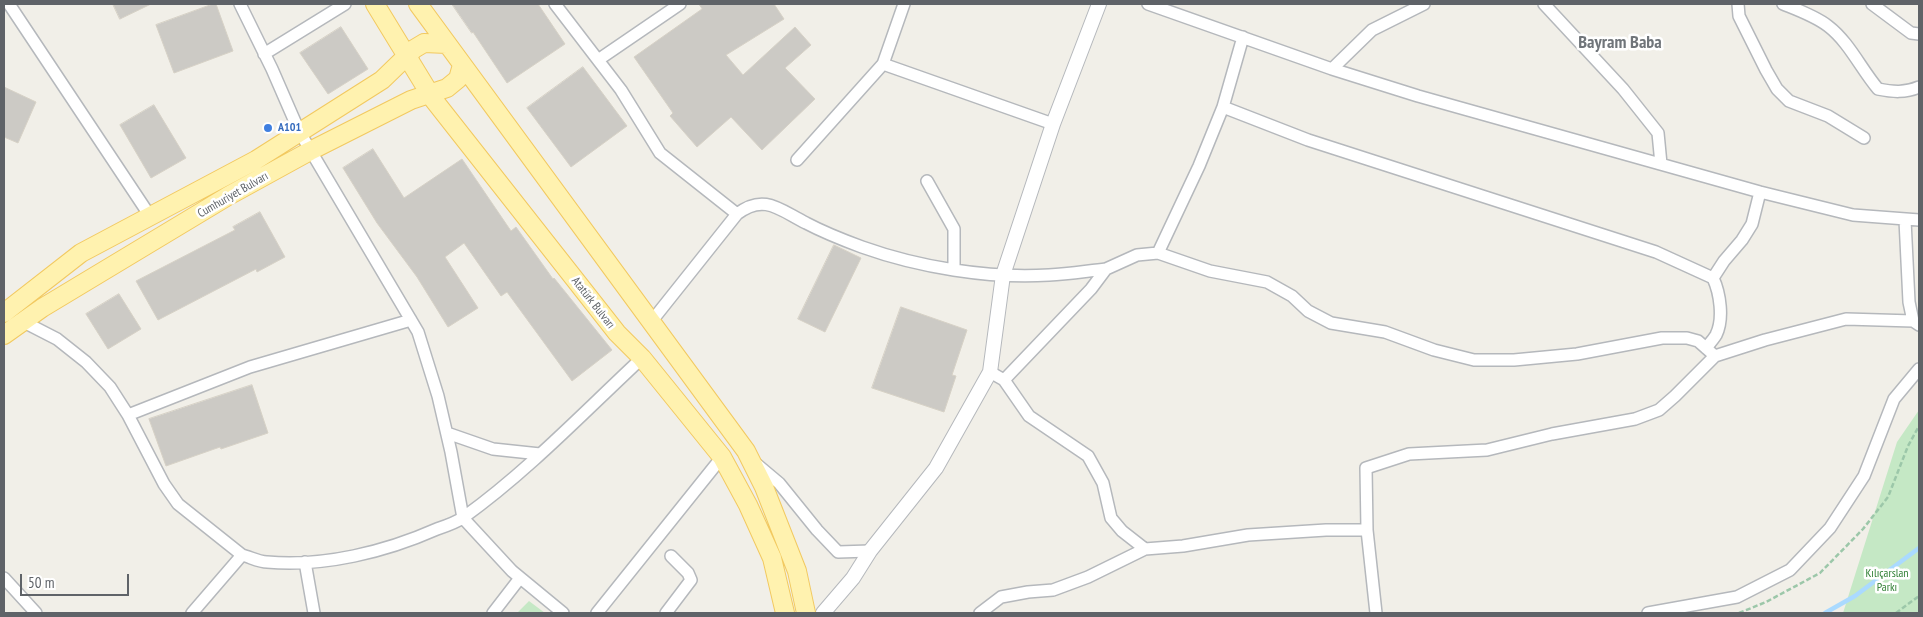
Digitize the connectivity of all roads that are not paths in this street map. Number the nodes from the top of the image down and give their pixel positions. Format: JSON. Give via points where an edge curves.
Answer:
{"nodes":[{"id":1,"x":8,"y":4,"type":"edge"},
{"id":2,"x":240,"y":4,"type":"edge"},
{"id":3,"x":345,"y":4,"type":"edge"},
{"id":4,"x":375,"y":4,"type":"edge"},
{"id":5,"x":418,"y":4,"type":"edge"},
{"id":6,"x":555,"y":4,"type":"edge"},
{"id":7,"x":680,"y":4,"type":"edge"},
{"id":8,"x":904,"y":4,"type":"edge"},
{"id":9,"x":1098,"y":4,"type":"edge"},
{"id":10,"x":1148,"y":4,"type":"edge"},
{"id":11,"x":1424,"y":4,"type":"edge"},
{"id":12,"x":1544,"y":4,"type":"edge"},
{"id":13,"x":1738,"y":4,"type":"edge"},
{"id":14,"x":1783,"y":4,"type":"edge"},
{"id":15,"x":1872,"y":4,"type":"edge"},
{"id":16,"x":4,"y":12,"type":"edge"},
{"id":17,"x":1919,"y":34,"type":"edge"},
{"id":18,"x":1243,"y":37,"type":"junction"},
{"id":19,"x":447,"y":44,"type":"junction"},
{"id":20,"x":264,"y":54,"type":"junction"},
{"id":21,"x":405,"y":56,"type":"junction"},
{"id":22,"x":598,"y":60,"type":"junction"},
{"id":23,"x":883,"y":64,"type":"junction"},
{"id":24,"x":462,"y":65,"type":"junction"},
{"id":25,"x":1332,"y":69,"type":"junction"},
{"id":26,"x":1919,"y":87,"type":"edge"},
{"id":27,"x":429,"y":94,"type":"junction"},
{"id":28,"x":1223,"y":107,"type":"junction"},
{"id":29,"x":1053,"y":124,"type":"junction"},
{"id":30,"x":299,"y":131,"type":"junction"},
{"id":31,"x":1864,"y":138,"type":"dead end"},
{"id":32,"x":310,"y":151,"type":"junction"},
{"id":33,"x":797,"y":160,"type":"dead end"},
{"id":34,"x":1661,"y":164,"type":"junction"},
{"id":35,"x":928,"y":181,"type":"dead end"},
{"id":36,"x":1760,"y":192,"type":"junction"},
{"id":37,"x":737,"y":214,"type":"junction"},
{"id":38,"x":150,"y":216,"type":"junction"},
{"id":39,"x":1905,"y":220,"type":"junction"},
{"id":40,"x":1919,"y":220,"type":"edge"},
{"id":41,"x":1158,"y":252,"type":"junction"},
{"id":42,"x":954,"y":269,"type":"junction"},
{"id":43,"x":1106,"y":269,"type":"junction"},
{"id":44,"x":1003,"y":275,"type":"junction"},
{"id":45,"x":1714,"y":278,"type":"junction"},
{"id":46,"x":4,"y":313,"type":"edge"},
{"id":47,"x":4,"y":317,"type":"edge"},
{"id":48,"x":411,"y":320,"type":"junction"},
{"id":49,"x":24,"y":321,"type":"junction"},
{"id":50,"x":651,"y":322,"type":"junction"},
{"id":51,"x":1916,"y":323,"type":"edge"},
{"id":52,"x":4,"y":335,"type":"edge"},
{"id":53,"x":1706,"y":348,"type":"junction"},
{"id":54,"x":1715,"y":356,"type":"junction"},
{"id":55,"x":642,"y":358,"type":"junction"},
{"id":56,"x":1919,"y":369,"type":"edge"},
{"id":57,"x":990,"y":372,"type":"junction"},
{"id":58,"x":1004,"y":380,"type":"junction"},
{"id":59,"x":128,"y":415,"type":"junction"},
{"id":60,"x":447,"y":433,"type":"junction"},
{"id":61,"x":540,"y":454,"type":"junction"},
{"id":62,"x":722,"y":457,"type":"junction"},
{"id":63,"x":750,"y":458,"type":"junction"},
{"id":64,"x":463,"y":518,"type":"junction"},
{"id":65,"x":1367,"y":530,"type":"junction"},
{"id":66,"x":1145,"y":549,"type":"junction"},
{"id":67,"x":870,"y":550,"type":"junction"},
{"id":68,"x":242,"y":555,"type":"junction"},
{"id":69,"x":671,"y":556,"type":"dead end"},
{"id":70,"x":306,"y":562,"type":"junction"},
{"id":71,"x":4,"y":578,"type":"edge"},
{"id":72,"x":520,"y":578,"type":"junction"},
{"id":73,"x":36,"y":613,"type":"edge"},
{"id":74,"x":192,"y":613,"type":"edge"},
{"id":75,"x":314,"y":613,"type":"edge"},
{"id":76,"x":493,"y":613,"type":"edge"},
{"id":77,"x":563,"y":613,"type":"edge"},
{"id":78,"x":597,"y":613,"type":"edge"},
{"id":79,"x":666,"y":613,"type":"edge"},
{"id":80,"x":785,"y":613,"type":"edge"},
{"id":81,"x":806,"y":613,"type":"edge"},
{"id":82,"x":823,"y":613,"type":"edge"},
{"id":83,"x":980,"y":613,"type":"edge"},
{"id":84,"x":1376,"y":613,"type":"edge"},
{"id":85,"x":1648,"y":613,"type":"edge"}],
"edges":[{"from":1,"to":16,"type":"street"},
{"from":1,"to":38,"type":"street"},
{"from":2,"to":20,"type":"street"},
{"from":3,"to":20,"type":"street"},
{"from":4,"to":21,"type":"main road","name":"Atatürk Bulvarı"},
{"from":5,"to":19,"type":"main road"},
{"from":6,"to":22,"type":"street"},
{"from":7,"to":22,"type":"street"},
{"from":8,"to":23,"type":"street"},
{"from":9,"to":29,"type":"street"},
{"from":10,"to":18,"type":"street"},
{"from":11,"to":25,"type":"street","via":[[1372,30]]},
{"from":12,"to":34,"type":"street","via":[[1658,132]]},
{"from":13,"to":31,"type":"street","via":[[1738,16],[1777,89],[1789,101],[1828,116]]},
{"from":14,"to":26,"type":"street","via":[[1828,26],[1846,43],[1878,89],[1907,92]]},
{"from":15,"to":17,"type":"street","via":[[1911,33]]},
{"from":18,"to":25,"type":"street"},
{"from":18,"to":28,"type":"street"},
{"from":19,"to":21,"type":"main road","name":"Cumhuriyet Bulvarı","via":[[424,43]]},
{"from":19,"to":24,"type":"main road"},
{"from":20,"to":30,"type":"street"},
{"from":21,"to":27,"type":"main road","name":"Atatürk Bulvarı"},
{"from":21,"to":30,"type":"main road","name":"Cumhuriyet Bulvarı","via":[[382,80]]},
{"from":22,"to":37,"type":"street","via":[[660,153]]},
{"from":23,"to":29,"type":"street"},
{"from":23,"to":33,"type":"street"},
{"from":24,"to":27,"type":"main road","name":"Cumhuriyet Bulvarı","via":[[453,83]]},
{"from":24,"to":50,"type":"main road"},
{"from":25,"to":34,"type":"street"},
{"from":27,"to":32,"type":"main road","name":"Cumhuriyet Bulvarı"},
{"from":27,"to":55,"type":"main road","name":"Atatürk Bulvarı","via":[[617,333]]},
{"from":28,"to":41,"type":"street"},
{"from":28,"to":45,"type":"street","via":[[1308,140],[1656,252]]},
{"from":29,"to":44,"type":"street"},
{"from":30,"to":32,"type":"street"},
{"from":30,"to":38,"type":"main road","name":"Cumhuriyet Bulvarı","via":[[256,160]]},
{"from":32,"to":48,"type":"street"},
{"from":32,"to":49,"type":"main road","name":"Cumhuriyet Bulvarı","via":[[228,196]]},
{"from":34,"to":36,"type":"street"},
{"from":35,"to":42,"type":"street","via":[[954,229]]},
{"from":36,"to":39,"type":"street","via":[[1853,215]]},
{"from":36,"to":45,"type":"street","via":[[1752,224]]},
{"from":37,"to":42,"type":"street","via":[[748,205],[778,206],[806,223],[862,247]]},
{"from":37,"to":50,"type":"street"},
{"from":38,"to":46,"type":"main road","name":"Cumhuriyet Bulvarı","via":[[81,253]]},
{"from":39,"to":40,"type":"street"},
{"from":39,"to":51,"type":"street","via":[[1909,302]]},
{"from":41,"to":43,"type":"street","via":[[1137,255]]},
{"from":41,"to":53,"type":"street","via":[[1210,271],[1267,282],[1331,323],[1385,332],[1474,360],[1577,354],[1662,338],[1687,338]]},
{"from":42,"to":44,"type":"street"},
{"from":43,"to":44,"type":"street","via":[[1049,276]]},
{"from":43,"to":58,"type":"street","via":[[1091,290]]},
{"from":44,"to":57,"type":"street"},
{"from":45,"to":53,"type":"street","via":[[1719,291],[1720,313],[1716,335]]},
{"from":47,"to":49,"type":"street"},
{"from":48,"to":59,"type":"street","via":[[250,368]]},
{"from":48,"to":60,"type":"street","via":[[418,332]]},
{"from":49,"to":52,"type":"main road","name":"Cumhuriyet Bulvarı"},
{"from":49,"to":59,"type":"street","via":[[57,338],[86,362],[110,387]]},
{"from":50,"to":63,"type":"main road"},
{"from":51,"to":54,"type":"street","via":[[1846,319]]},
{"from":53,"to":54,"type":"street"},
{"from":54,"to":65,"type":"street","via":[[1658,410],[1635,419],[1488,450],[1409,454],[1366,468]]},
{"from":55,"to":61,"type":"street"},
{"from":55,"to":62,"type":"main road","name":"Atatürk Bulvarı"},
{"from":56,"to":85,"type":"street","via":[[1894,399],[1864,476],[1830,528],[1790,570],[1737,597]]},
{"from":57,"to":58,"type":"street"},
{"from":57,"to":67,"type":"street","via":[[936,468]]},
{"from":58,"to":66,"type":"street","via":[[1029,416],[1088,456],[1103,483],[1111,518]]},
{"from":59,"to":68,"type":"street","via":[[178,504]]},
{"from":60,"to":61,"type":"street","via":[[493,449]]},
{"from":60,"to":64,"type":"street"},
{"from":61,"to":64,"type":"street"},
{"from":62,"to":78,"type":"street"},
{"from":62,"to":80,"type":"main road","name":"Atatürk Bulvarı","via":[[772,558]]},
{"from":63,"to":67,"type":"street","via":[[779,483],[838,552]]},
{"from":63,"to":81,"type":"main road","via":[[797,571]]},
{"from":64,"to":70,"type":"street","via":[[417,538],[379,549]]},
{"from":64,"to":72,"type":"street"},
{"from":65,"to":66,"type":"street","via":[[1248,535]]},
{"from":65,"to":84,"type":"street"},
{"from":66,"to":83,"type":"street","via":[[1054,590],[1001,597]]},
{"from":67,"to":82,"type":"street","via":[[853,578]]},
{"from":68,"to":70,"type":"street","via":[[265,562]]},
{"from":68,"to":74,"type":"street"},
{"from":69,"to":79,"type":"street","via":[[691,580]]},
{"from":70,"to":75,"type":"street"},
{"from":71,"to":73,"type":"street"},
{"from":72,"to":76,"type":"street"},
{"from":72,"to":77,"type":"street"}]}
